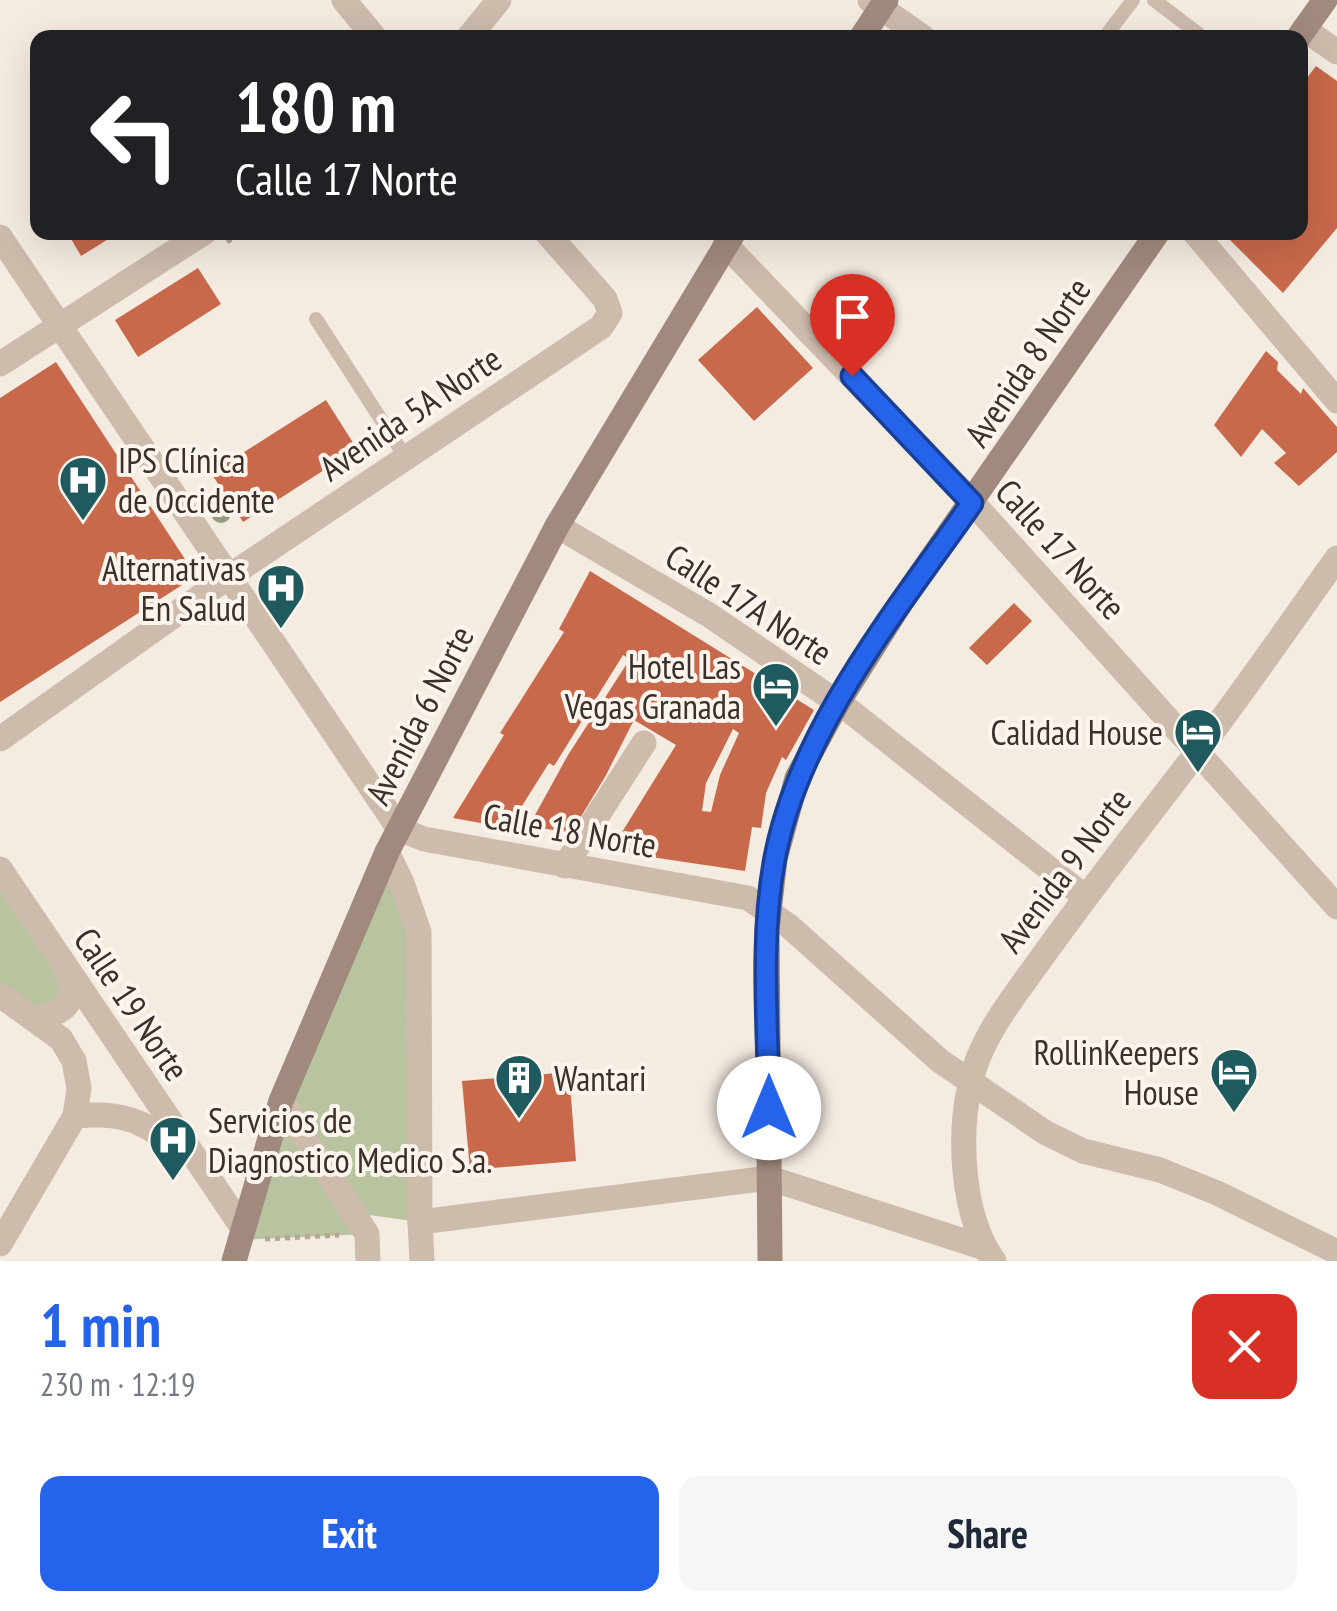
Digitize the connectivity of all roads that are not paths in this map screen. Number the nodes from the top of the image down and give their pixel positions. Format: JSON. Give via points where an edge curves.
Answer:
{"nodes":[{"id":1,"x":344,"y":0,"type":"edge"},
{"id":2,"x":499,"y":0,"type":"edge"},
{"id":3,"x":1134,"y":0,"type":"edge"},
{"id":4,"x":1154,"y":0,"type":"edge"},
{"id":5,"x":1325,"y":0,"type":"edge"},
{"id":6,"x":878,"y":3,"type":"edge"},
{"id":7,"x":368,"y":30,"type":"edge"},
{"id":8,"x":475,"y":30,"type":"edge"},
{"id":9,"x":865,"y":30,"type":"edge"},
{"id":10,"x":913,"y":30,"type":"edge"},
{"id":11,"x":1110,"y":30,"type":"edge"},
{"id":12,"x":1193,"y":30,"type":"edge"},
{"id":13,"x":1303,"y":30,"type":"edge"},
{"id":14,"x":1308,"y":37,"type":"edge"},
{"id":15,"x":1337,"y":52,"type":"edge"},
{"id":16,"x":0,"y":237,"type":"edge"},
{"id":17,"x":192,"y":240,"type":"edge"},
{"id":18,"x":553,"y":240,"type":"edge"},
{"id":19,"x":729,"y":240,"type":"edge"},
{"id":20,"x":732,"y":240,"type":"edge"},
{"id":21,"x":1153,"y":240,"type":"edge"},
{"id":22,"x":1201,"y":240,"type":"edge"},
{"id":23,"x":316,"y":320,"type":"dead end"},
{"id":24,"x":59,"y":325,"type":"junction"},
{"id":25,"x":0,"y":364,"type":"edge"},
{"id":26,"x":1337,"y":401,"type":"edge"},
{"id":27,"x":406,"y":458,"type":"junction"},
{"id":28,"x":972,"y":503,"type":"junction"},
{"id":29,"x":557,"y":526,"type":"junction"},
{"id":30,"x":1337,"y":558,"type":"edge"},
{"id":31,"x":228,"y":577,"type":"junction"},
{"id":32,"x":837,"y":704,"type":"junction"},
{"id":33,"x":0,"y":739,"type":"edge"},
{"id":34,"x":644,"y":744,"type":"dead end"},
{"id":35,"x":1198,"y":752,"type":"junction"},
{"id":36,"x":393,"y":841,"type":"junction"},
{"id":37,"x":564,"y":866,"type":"junction"},
{"id":38,"x":0,"y":869,"type":"edge"},
{"id":39,"x":1085,"y":897,"type":"junction"},
{"id":40,"x":1337,"y":907,"type":"edge"},
{"id":41,"x":769,"y":910,"type":"junction"},
{"id":42,"x":64,"y":966,"type":"junction"},
{"id":43,"x":0,"y":996,"type":"edge"},
{"id":44,"x":32,"y":1018,"type":"junction"},
{"id":45,"x":970,"y":1084,"type":"junction"},
{"id":46,"x":280,"y":1101,"type":"junction"},
{"id":47,"x":75,"y":1116,"type":"junction"},
{"id":48,"x":192,"y":1154,"type":"junction"},
{"id":49,"x":769,"y":1178,"type":"junction"},
{"id":50,"x":420,"y":1222,"type":"junction"},
{"id":51,"x":238,"y":1243,"type":"edge"},
{"id":52,"x":0,"y":1244,"type":"edge"},
{"id":53,"x":1337,"y":1252,"type":"edge"},
{"id":54,"x":989,"y":1254,"type":"edge"},
{"id":55,"x":368,"y":1261,"type":"edge"},
{"id":56,"x":422,"y":1261,"type":"edge"},
{"id":57,"x":770,"y":1261,"type":"edge"}],
"edges":[{"from":1,"to":7,"type":"street"},
{"from":2,"to":8,"type":"street"},
{"from":3,"to":11,"type":"lane"},
{"from":4,"to":12,"type":"lane"},
{"from":5,"to":13,"type":"main road"},
{"from":6,"to":9,"type":"main road"},
{"from":6,"to":10,"type":"street"},
{"from":14,"to":15,"type":"street"},
{"from":16,"to":24,"type":"street"},
{"from":17,"to":24,"type":"street"},
{"from":18,"to":27,"type":"street","name":"Avenida 5A Norte","via":[[605,298],[610,314],[601,327]]},
{"from":19,"to":29,"type":"main road","name":"Avenida 6 Norte"},
{"from":20,"to":28,"type":"street","name":"Calle 17 Norte"},
{"from":21,"to":28,"type":"main road","name":"Avenida 8 Norte"},
{"from":22,"to":26,"type":"street"},
{"from":23,"to":27,"type":"lane"},
{"from":24,"to":25,"type":"street"},
{"from":24,"to":31,"type":"street"},
{"from":27,"to":31,"type":"street","name":"Avenida 5A Norte"},
{"from":28,"to":32,"type":"main road","name":"Avenida 8 Norte"},
{"from":28,"to":35,"type":"street","name":"Calle 17 Norte"},
{"from":29,"to":32,"type":"street","name":"Calle 17A Norte","via":[[709,615]]},
{"from":29,"to":36,"type":"main road","name":"Avenida 6 Norte"},
{"from":30,"to":35,"type":"street","name":"Avenida 9 Norte"},
{"from":31,"to":33,"type":"street","name":"Avenida 5A Norte"},
{"from":31,"to":36,"type":"street"},
{"from":32,"to":39,"type":"street","name":"Calle 17A Norte"},
{"from":32,"to":41,"type":"main road","name":"Avenida 8 Norte","via":[[797,778]]},
{"from":34,"to":37,"type":"street"},
{"from":35,"to":39,"type":"street","name":"Avenida 9 Norte"},
{"from":35,"to":40,"type":"street","name":"Calle 17 Norte"},
{"from":36,"to":37,"type":"street","name":"Calle 18 Norte","via":[[424,839]]},
{"from":36,"to":46,"type":"main road","name":"Avenida 6 Norte"},
{"from":36,"to":50,"type":"street","via":[[419,932]]},
{"from":37,"to":41,"type":"street","name":"Calle 18 Norte","via":[[748,898]]},
{"from":38,"to":42,"type":"street","name":"Calle 19 Norte"},
{"from":39,"to":45,"type":"street","name":"Avenida 9 Norte","via":[[997,1020]]},
{"from":41,"to":45,"type":"street","name":"Calle 18 Norte"},
{"from":41,"to":49,"type":"main road","name":"Avenida 8 Norte"},
{"from":42,"to":44,"type":"street","via":[[72,1000],[50,1017]]},
{"from":42,"to":48,"type":"street","name":"Calle 19 Norte"},
{"from":43,"to":44,"type":"street"},
{"from":44,"to":47,"type":"street","via":[[61,1038],[74,1061],[80,1088]]},
{"from":45,"to":53,"type":"street","name":"Calle 18 Norte","via":[[1083,1151],[1174,1176]]},
{"from":45,"to":54,"type":"street","name":"Avenida 9 Norte","via":[[966,1176],[970,1208]]},
{"from":46,"to":51,"type":"main road","name":"Avenida 6 Norte"},
{"from":46,"to":55,"type":"street","via":[[367,1234]]},
{"from":47,"to":48,"type":"street","via":[[127,1118]]},
{"from":47,"to":52,"type":"street"},
{"from":48,"to":51,"type":"street","name":"Calle 19 Norte"},
{"from":49,"to":50,"type":"street"},
{"from":49,"to":54,"type":"street"},
{"from":49,"to":57,"type":"main road","name":"Avenida 8 Norte"},
{"from":50,"to":56,"type":"street"}]}
